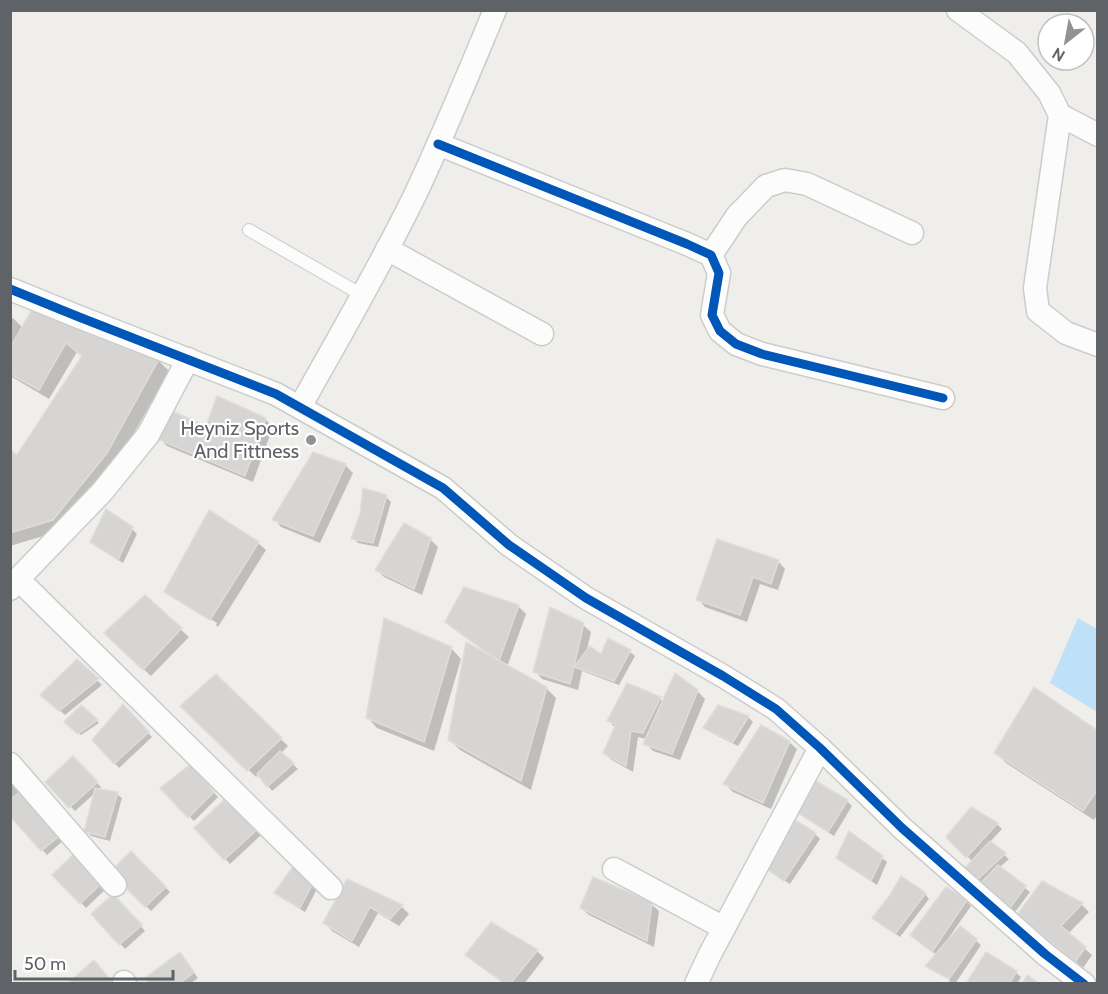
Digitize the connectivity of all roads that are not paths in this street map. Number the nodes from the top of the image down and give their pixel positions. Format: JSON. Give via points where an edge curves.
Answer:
{"nodes":[{"id":1,"x":495,"y":10,"type":"edge"},
{"id":2,"x":958,"y":10,"type":"edge"},
{"id":3,"x":1060,"y":115,"type":"junction"},
{"id":4,"x":1098,"y":135,"type":"edge"},
{"id":5,"x":438,"y":144,"type":"junction"},
{"id":6,"x":249,"y":230,"type":"dead end"},
{"id":7,"x":912,"y":233,"type":"dead end"},
{"id":8,"x":387,"y":249,"type":"junction"},
{"id":9,"x":711,"y":255,"type":"junction"},
{"id":10,"x":10,"y":289,"type":"edge"},
{"id":11,"x":362,"y":295,"type":"junction"},
{"id":12,"x":542,"y":334,"type":"dead end"},
{"id":13,"x":1098,"y":345,"type":"edge"},
{"id":14,"x":188,"y":359,"type":"junction"},
{"id":15,"x":943,"y":398,"type":"dead end"},
{"id":16,"x":300,"y":408,"type":"junction"},
{"id":17,"x":14,"y":584,"type":"edge"},
{"id":18,"x":820,"y":748,"type":"junction"},
{"id":19,"x":10,"y":764,"type":"edge"},
{"id":20,"x":614,"y":869,"type":"dead end"},
{"id":21,"x":115,"y":885,"type":"dead end"},
{"id":22,"x":331,"y":888,"type":"dead end"},
{"id":23,"x":724,"y":928,"type":"junction"},
{"id":24,"x":696,"y":984,"type":"edge"},
{"id":25,"x":1084,"y":984,"type":"edge"}],
"edges":[{"from":1,"to":5,"type":"street"},
{"from":2,"to":3,"type":"street","via":[[1017,53],[1049,93]]},
{"from":3,"to":4,"type":"street"},
{"from":3,"to":13,"type":"street","via":[[1035,288],[1038,310],[1066,333]]},
{"from":5,"to":8,"type":"street"},
{"from":5,"to":9,"type":"street"},
{"from":6,"to":11,"type":"lane"},
{"from":7,"to":9,"type":"street","via":[[807,184],[785,180],[766,186],[737,216]]},
{"from":8,"to":11,"type":"street"},
{"from":8,"to":12,"type":"street"},
{"from":9,"to":15,"type":"street","via":[[719,273],[712,315],[720,331],[736,344],[762,354]]},
{"from":10,"to":14,"type":"street"},
{"from":11,"to":16,"type":"street"},
{"from":14,"to":16,"type":"street","via":[[276,394]]},
{"from":14,"to":17,"type":"street","via":[[147,435],[102,492]]},
{"from":16,"to":18,"type":"street","via":[[443,488],[509,545],[586,598],[776,709]]},
{"from":17,"to":22,"type":"street"},
{"from":18,"to":23,"type":"street"},
{"from":18,"to":25,"type":"street","via":[[902,828]]},
{"from":19,"to":21,"type":"street"},
{"from":20,"to":23,"type":"street"},
{"from":23,"to":24,"type":"street"}]}
